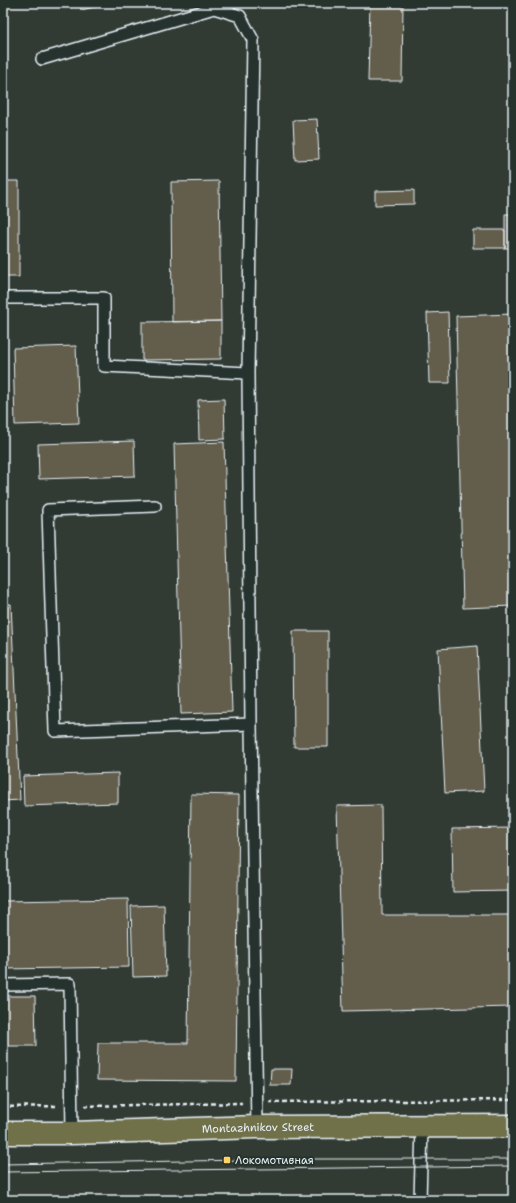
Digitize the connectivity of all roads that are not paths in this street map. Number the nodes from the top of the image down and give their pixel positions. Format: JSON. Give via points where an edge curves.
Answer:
{"nodes":[{"id":1,"x":214,"y":6,"type":"edge"},
{"id":2,"x":42,"y":59,"type":"dead end"},
{"id":3,"x":3,"y":298,"type":"edge"},
{"id":4,"x":248,"y":373,"type":"junction"},
{"id":5,"x":155,"y":506,"type":"dead end"},
{"id":6,"x":251,"y":724,"type":"junction"},
{"id":7,"x":3,"y":985,"type":"edge"},
{"id":8,"x":422,"y":1126,"type":"junction"},
{"id":9,"x":513,"y":1126,"type":"edge"},
{"id":10,"x":256,"y":1127,"type":"junction"},
{"id":11,"x":3,"y":1133,"type":"edge"},
{"id":12,"x":72,"y":1133,"type":"junction"},
{"id":13,"x":420,"y":1200,"type":"edge"}],
"edges":[{"from":1,"to":2,"type":"lane"},
{"from":1,"to":4,"type":"lane","via":[[240,16],[253,40]]},
{"from":3,"to":4,"type":"lane","via":[[104,298],[104,366]]},
{"from":4,"to":6,"type":"lane"},
{"from":5,"to":6,"type":"lane","via":[[48,510],[55,731]]},
{"from":6,"to":10,"type":"lane"},
{"from":7,"to":12,"type":"lane","via":[[70,984]]},
{"from":8,"to":9,"type":"main road","name":"Montazhnikov Street"},
{"from":8,"to":10,"type":"main road","name":"Montazhnikov Street"},
{"from":8,"to":13,"type":"lane"},
{"from":10,"to":12,"type":"main road","name":"Montazhnikov Street"},
{"from":11,"to":12,"type":"main road","name":"Montazhnikov Street"}]}
